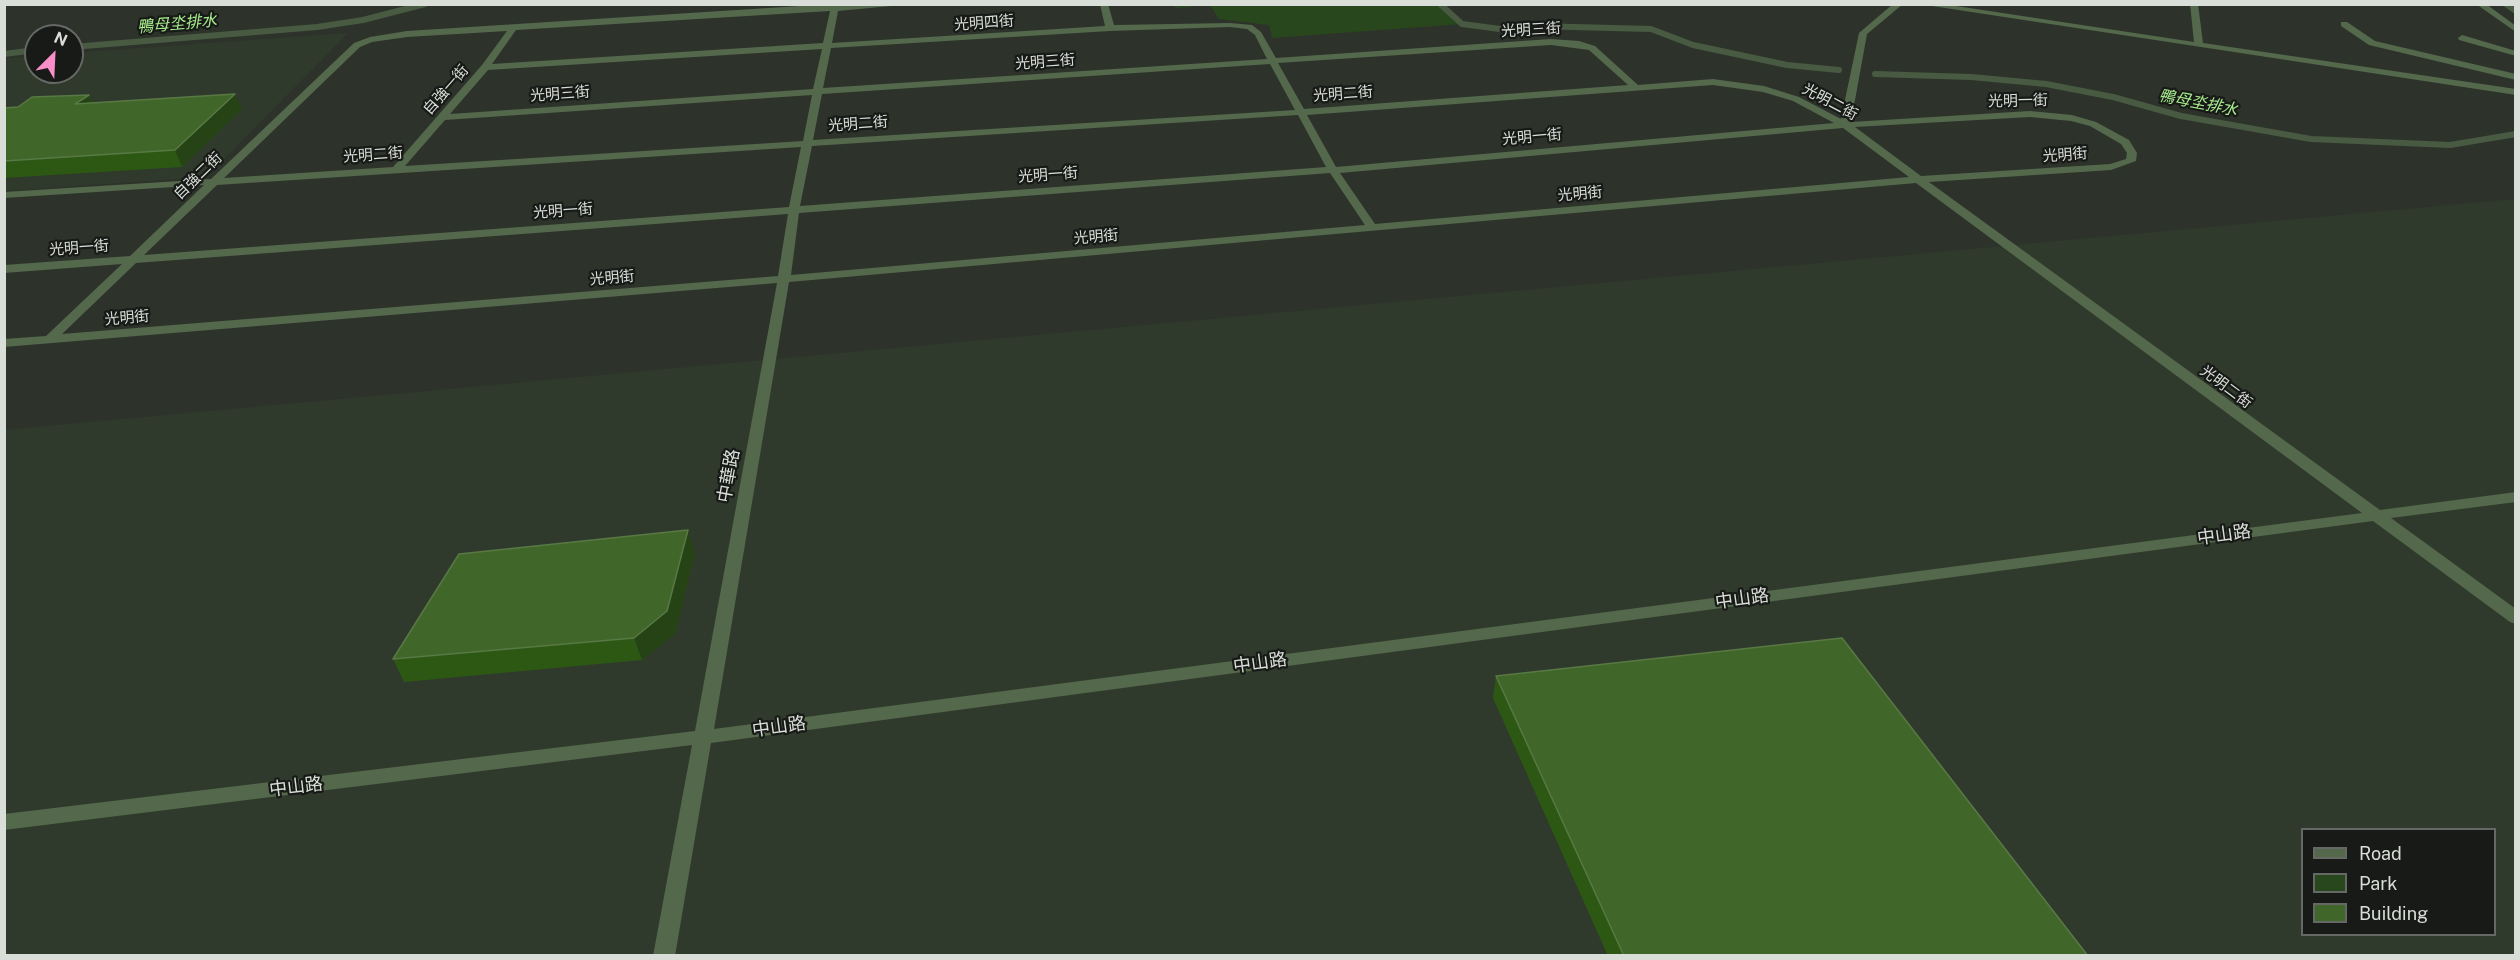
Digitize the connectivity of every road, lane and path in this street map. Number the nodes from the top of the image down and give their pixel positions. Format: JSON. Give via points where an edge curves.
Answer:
{"nodes":[{"id":1,"x":908,"y":4,"type":"edge"},
{"id":2,"x":1104,"y":4,"type":"edge"},
{"id":3,"x":1899,"y":4,"type":"edge"},
{"id":4,"x":1923,"y":4,"type":"edge"},
{"id":5,"x":2194,"y":4,"type":"edge"},
{"id":6,"x":2480,"y":4,"type":"edge"},
{"id":7,"x":835,"y":6,"type":"edge"},
{"id":8,"x":2344,"y":24,"type":"dead end"},
{"id":9,"x":513,"y":28,"type":"junction"},
{"id":10,"x":1110,"y":28,"type":"junction"},
{"id":11,"x":2516,"y":30,"type":"edge"},
{"id":12,"x":2462,"y":38,"type":"dead end"},
{"id":13,"x":827,"y":46,"type":"junction"},
{"id":14,"x":2199,"y":46,"type":"junction"},
{"id":15,"x":2516,"y":54,"type":"edge"},
{"id":16,"x":1274,"y":63,"type":"junction"},
{"id":17,"x":485,"y":68,"type":"junction"},
{"id":18,"x":2516,"y":77,"type":"edge"},
{"id":19,"x":1635,"y":87,"type":"junction"},
{"id":20,"x":818,"y":91,"type":"junction"},
{"id":21,"x":2516,"y":92,"type":"edge"},
{"id":22,"x":1303,"y":112,"type":"junction"},
{"id":23,"x":442,"y":117,"type":"junction"},
{"id":24,"x":2093,"y":124,"type":"joint"},
{"id":25,"x":1845,"y":125,"type":"junction"},
{"id":26,"x":807,"y":142,"type":"junction"},
{"id":27,"x":398,"y":168,"type":"junction"},
{"id":28,"x":1333,"y":170,"type":"junction"},
{"id":29,"x":1921,"y":179,"type":"junction"},
{"id":30,"x":216,"y":180,"type":"junction"},
{"id":31,"x":4,"y":195,"type":"edge"},
{"id":32,"x":794,"y":209,"type":"junction"},
{"id":33,"x":1372,"y":227,"type":"junction"},
{"id":34,"x":133,"y":260,"type":"junction"},
{"id":35,"x":4,"y":269,"type":"edge"},
{"id":36,"x":784,"y":279,"type":"junction"},
{"id":37,"x":50,"y":339,"type":"junction"},
{"id":38,"x":4,"y":343,"type":"edge"},
{"id":39,"x":2516,"y":497,"type":"edge"},
{"id":40,"x":2373,"y":515,"type":"junction"},
{"id":41,"x":2516,"y":618,"type":"edge"},
{"id":42,"x":703,"y":738,"type":"junction"},
{"id":43,"x":4,"y":822,"type":"edge"},
{"id":44,"x":664,"y":956,"type":"edge"}],
"edges":[{"from":1,"to":7,"type":"street"},
{"from":2,"to":10,"type":"street"},
{"from":3,"to":25,"type":"street","via":[[1863,33]]},
{"from":4,"to":14,"type":"street"},
{"from":5,"to":14,"type":"street"},
{"from":6,"to":11,"type":"street"},
{"from":7,"to":9,"type":"street"},
{"from":7,"to":13,"type":"street","name":"中華路"},
{"from":8,"to":18,"type":"street","via":[[2372,43]]},
{"from":9,"to":17,"type":"street","name":"自強一街"},
{"from":9,"to":30,"type":"street","name":"自強二街","via":[[407,34],[357,45]]},
{"from":10,"to":13,"type":"street","name":"光明四街"},
{"from":10,"to":16,"type":"street","name":"光明四街","via":[[1249,27],[1258,34]]},
{"from":12,"to":15,"type":"street"},
{"from":13,"to":17,"type":"street","name":"光明四街"},
{"from":13,"to":20,"type":"street","name":"中華路"},
{"from":14,"to":21,"type":"street"},
{"from":16,"to":19,"type":"street","name":"光明三街","via":[[1565,42],[1592,48]]},
{"from":16,"to":20,"type":"street","name":"光明三街"},
{"from":16,"to":22,"type":"street","name":"光明四街"},
{"from":17,"to":23,"type":"street","name":"自強一街"},
{"from":19,"to":22,"type":"street","name":"光明二街"},
{"from":19,"to":25,"type":"street","name":"光明二街","via":[[1713,82],[1764,89],[1796,99]]},
{"from":20,"to":23,"type":"street","name":"光明三街"},
{"from":20,"to":26,"type":"street","name":"中華路"},
{"from":22,"to":26,"type":"street","name":"光明二街"},
{"from":22,"to":28,"type":"street","name":"光明四街"},
{"from":23,"to":27,"type":"street","name":"自強一街"},
{"from":24,"to":25,"type":"street","name":"光明一街","via":[[2072,117],[2030,114]]},
{"from":24,"to":29,"type":"street","name":"光明街","via":[[2125,142],[2132,153],[2131,161],[2111,167]]},
{"from":25,"to":28,"type":"street","name":"光明一街"},
{"from":25,"to":29,"type":"street","name":"光明二街"},
{"from":26,"to":27,"type":"street","name":"光明二街"},
{"from":26,"to":32,"type":"street","name":"中華路"},
{"from":27,"to":30,"type":"street","name":"光明二街"},
{"from":28,"to":32,"type":"street","name":"光明一街"},
{"from":28,"to":33,"type":"street","name":"光明四街"},
{"from":29,"to":33,"type":"street","name":"光明街"},
{"from":29,"to":40,"type":"street","name":"光明二街"},
{"from":30,"to":31,"type":"street","name":"光明二街"},
{"from":30,"to":34,"type":"street","name":"自強二街"},
{"from":32,"to":34,"type":"street","name":"光明一街"},
{"from":32,"to":36,"type":"street","name":"中華路"},
{"from":33,"to":36,"type":"street","name":"光明街"},
{"from":34,"to":35,"type":"street","name":"光明一街"},
{"from":34,"to":37,"type":"street","name":"自強二街"},
{"from":36,"to":37,"type":"street","name":"光明街"},
{"from":36,"to":42,"type":"street","name":"中華路"},
{"from":37,"to":38,"type":"street","name":"光明街"},
{"from":39,"to":40,"type":"street","name":"中山路"},
{"from":40,"to":41,"type":"street","name":"光明二街"},
{"from":40,"to":42,"type":"street","name":"中山路"},
{"from":42,"to":43,"type":"street","name":"中山路"},
{"from":42,"to":44,"type":"street","name":"中華路"}]}
